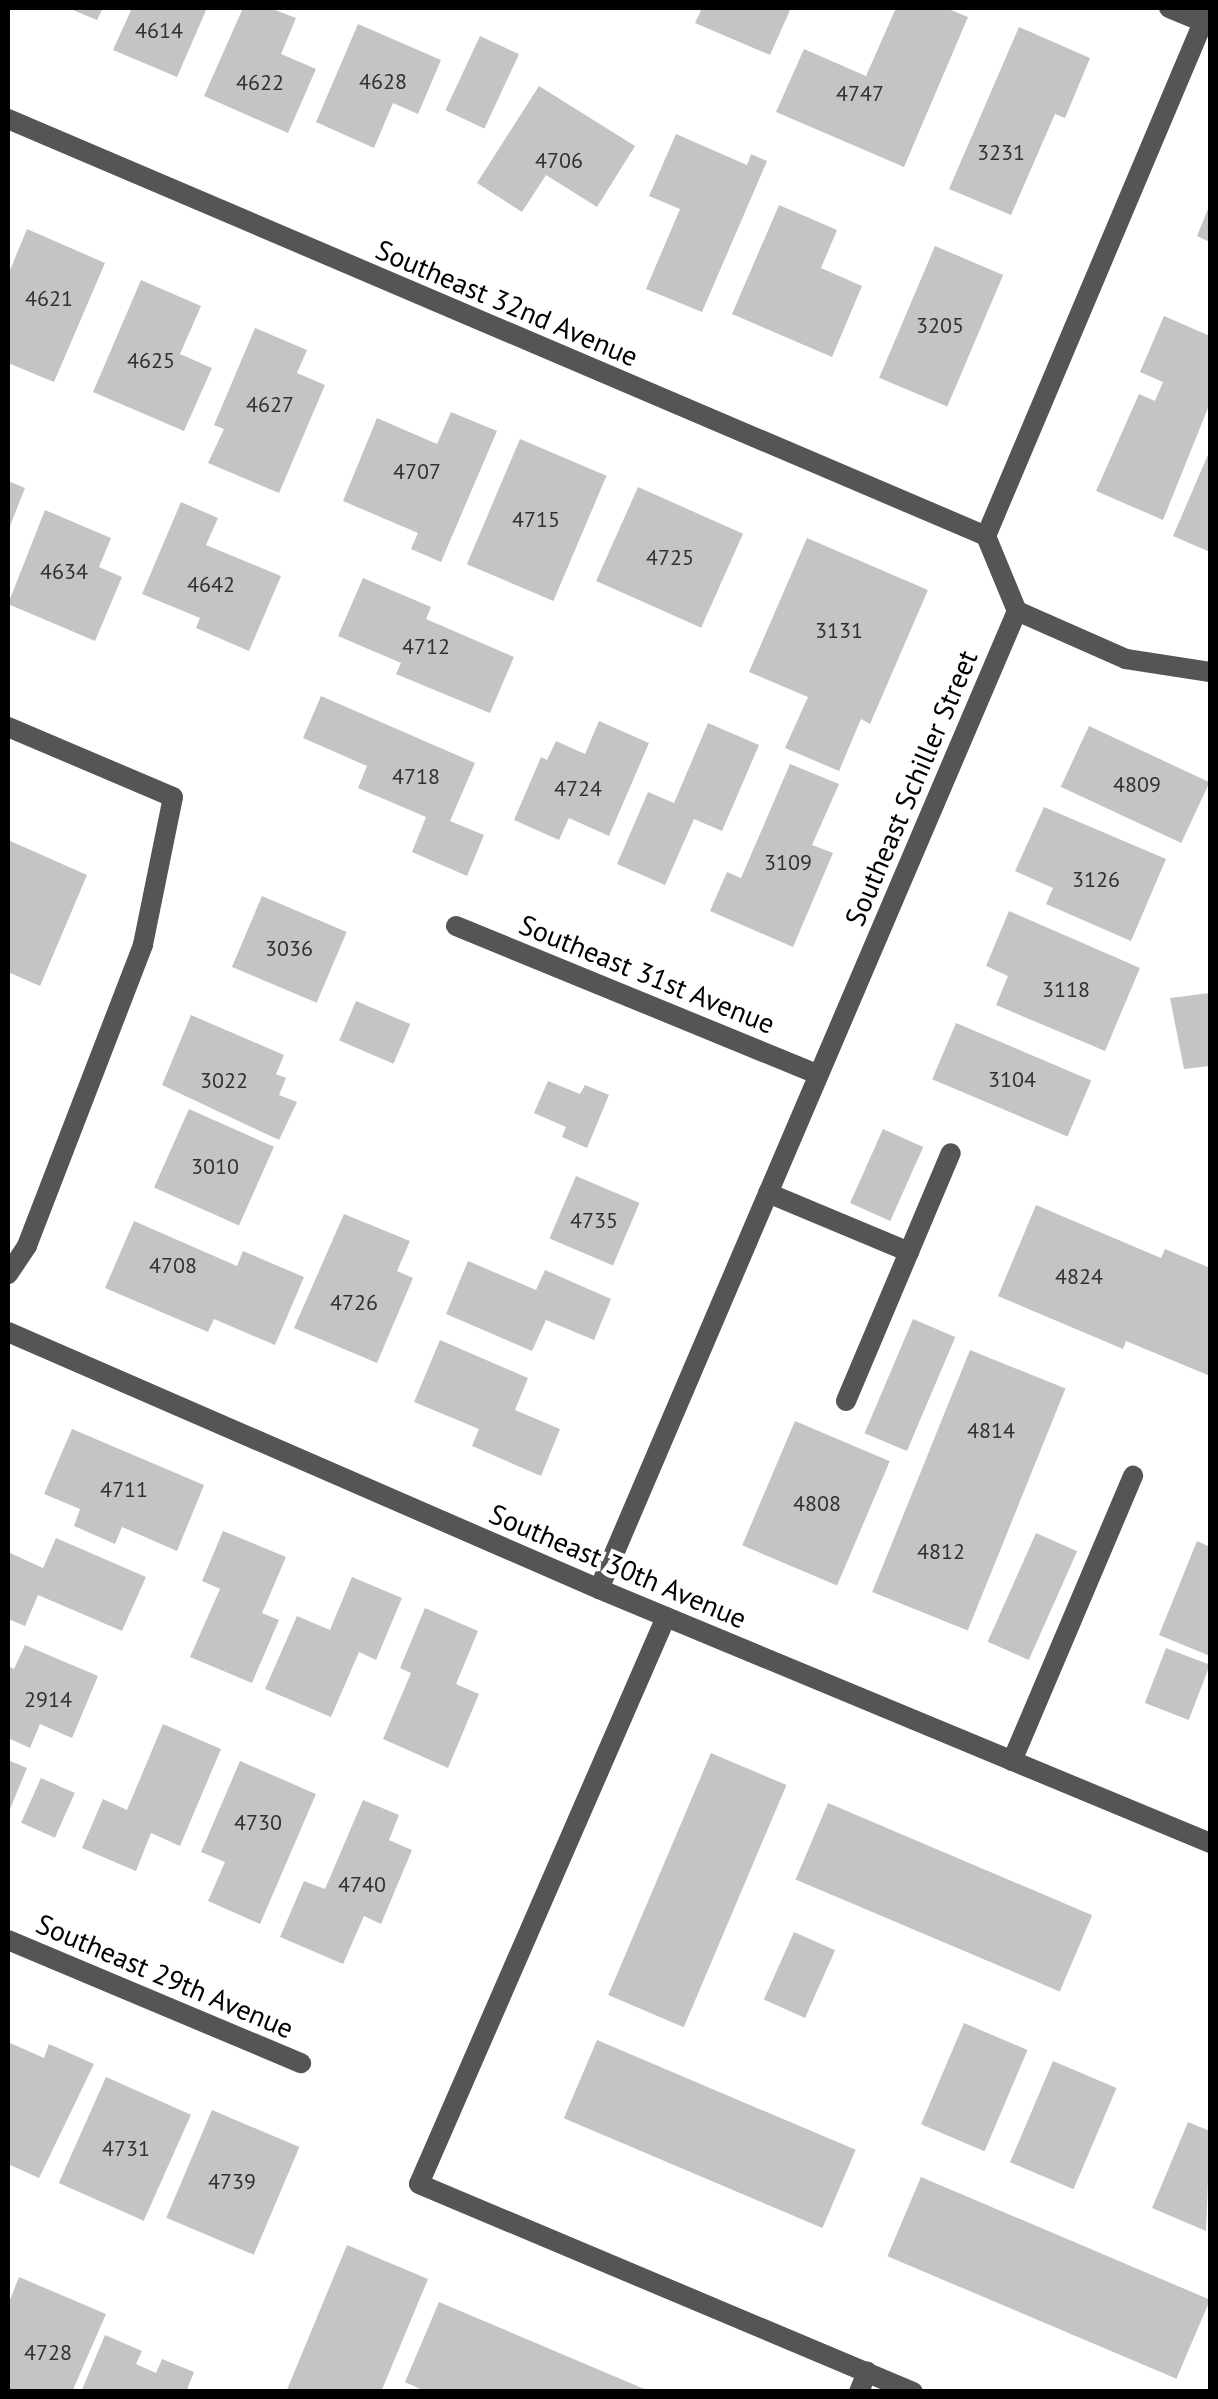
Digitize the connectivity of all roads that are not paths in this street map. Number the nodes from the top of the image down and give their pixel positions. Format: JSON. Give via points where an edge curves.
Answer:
{"nodes":[{"id":1,"x":1169,"y":8,"type":"edge"},
{"id":2,"x":1208,"y":18,"type":"edge"},
{"id":3,"x":8,"y":119,"type":"edge"},
{"id":4,"x":986,"y":536,"type":"junction"},
{"id":5,"x":1018,"y":610,"type":"junction"},
{"id":6,"x":1210,"y":672,"type":"edge"},
{"id":7,"x":8,"y":727,"type":"edge"},
{"id":8,"x":456,"y":926,"type":"dead end"},
{"id":9,"x":817,"y":1074,"type":"junction"},
{"id":10,"x":951,"y":1153,"type":"dead end"},
{"id":11,"x":768,"y":1193,"type":"junction"},
{"id":12,"x":909,"y":1252,"type":"junction"},
{"id":13,"x":8,"y":1274,"type":"edge"},
{"id":14,"x":8,"y":1332,"type":"edge"},
{"id":15,"x":846,"y":1401,"type":"dead end"},
{"id":16,"x":1133,"y":1476,"type":"dead end"},
{"id":17,"x":600,"y":1589,"type":"junction"},
{"id":18,"x":666,"y":1617,"type":"junction"},
{"id":19,"x":1012,"y":1761,"type":"junction"},
{"id":20,"x":1210,"y":1843,"type":"edge"},
{"id":21,"x":8,"y":1940,"type":"edge"},
{"id":22,"x":301,"y":2063,"type":"dead end"},
{"id":23,"x":863,"y":2382,"type":"edge"},
{"id":24,"x":912,"y":2392,"type":"edge"}],
"edges":[{"from":1,"to":2,"type":"street"},
{"from":2,"to":4,"type":"street"},
{"from":3,"to":4,"type":"street","name":"Southeast 32nd Avenue"},
{"from":4,"to":5,"type":"street"},
{"from":5,"to":6,"type":"street","via":[[1126,660]]},
{"from":5,"to":9,"type":"street","name":"Southeast Schiller Street"},
{"from":7,"to":13,"type":"street","via":[[172,797],[143,945],[27,1246]]},
{"from":8,"to":9,"type":"street","name":"Southeast 31st Avenue"},
{"from":9,"to":11,"type":"street","name":"Southeast Schiller Street"},
{"from":10,"to":12,"type":"street"},
{"from":11,"to":12,"type":"street"},
{"from":11,"to":17,"type":"street","name":"Southeast Schiller Street"},
{"from":12,"to":15,"type":"street"},
{"from":14,"to":17,"type":"street","name":"Southeast 30th Avenue"},
{"from":16,"to":19,"type":"street"},
{"from":17,"to":18,"type":"street","name":"Southeast 30th Avenue"},
{"from":18,"to":19,"type":"street","name":"Southeast 30th Avenue"},
{"from":18,"to":23,"type":"street","via":[[419,2184]]},
{"from":19,"to":20,"type":"street","name":"Southeast 30th Avenue"},
{"from":21,"to":22,"type":"street","name":"Southeast 29th Avenue"},
{"from":23,"to":24,"type":"street"}]}
